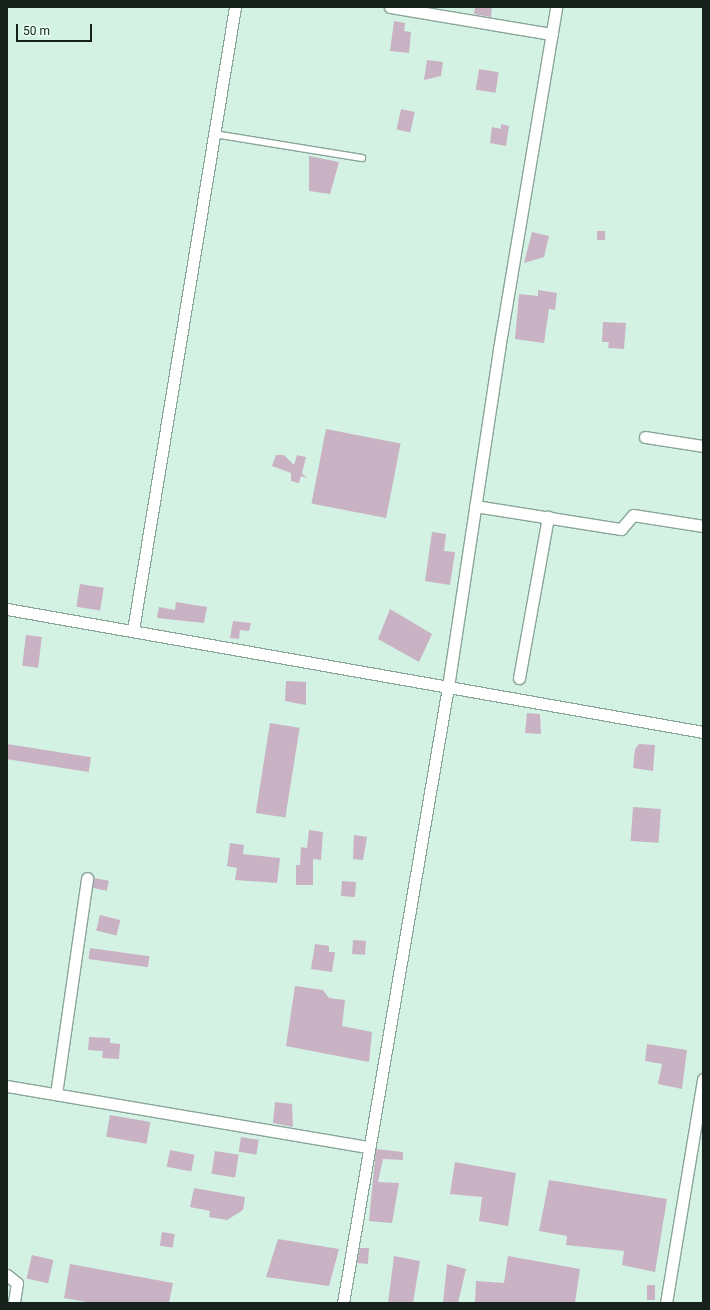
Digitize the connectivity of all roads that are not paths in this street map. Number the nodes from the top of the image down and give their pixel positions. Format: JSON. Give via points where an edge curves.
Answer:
{"nodes":[{"id":1,"x":235,"y":7,"type":"edge"},
{"id":2,"x":390,"y":7,"type":"edge"},
{"id":3,"x":556,"y":7,"type":"edge"},
{"id":4,"x":552,"y":34,"type":"junction"},
{"id":5,"x":214,"y":134,"type":"junction"},
{"id":6,"x":362,"y":158,"type":"dead end"},
{"id":7,"x":645,"y":438,"type":"dead end"},
{"id":8,"x":703,"y":446,"type":"edge"},
{"id":9,"x":475,"y":506,"type":"junction"},
{"id":10,"x":548,"y":517,"type":"junction"},
{"id":11,"x":703,"y":526,"type":"edge"},
{"id":12,"x":7,"y":609,"type":"edge"},
{"id":13,"x":133,"y":630,"type":"junction"},
{"id":14,"x":519,"y":678,"type":"dead end"},
{"id":15,"x":448,"y":687,"type":"junction"},
{"id":16,"x":703,"y":732,"type":"edge"},
{"id":17,"x":87,"y":878,"type":"dead end"},
{"id":18,"x":703,"y":1079,"type":"edge"},
{"id":19,"x":7,"y":1086,"type":"edge"},
{"id":20,"x":56,"y":1094,"type":"junction"},
{"id":21,"x":368,"y":1147,"type":"junction"},
{"id":22,"x":7,"y":1275,"type":"edge"},
{"id":23,"x":14,"y":1303,"type":"edge"},
{"id":24,"x":343,"y":1303,"type":"edge"},
{"id":25,"x":666,"y":1303,"type":"edge"}],
"edges":[{"from":1,"to":5,"type":"street"},
{"from":2,"to":4,"type":"street"},
{"from":3,"to":4,"type":"street"},
{"from":4,"to":9,"type":"street"},
{"from":5,"to":6,"type":"lane"},
{"from":5,"to":13,"type":"street"},
{"from":7,"to":8,"type":"street"},
{"from":9,"to":10,"type":"street"},
{"from":9,"to":15,"type":"street"},
{"from":10,"to":11,"type":"street","via":[[621,529],[633,514]]},
{"from":10,"to":14,"type":"street"},
{"from":12,"to":13,"type":"street"},
{"from":13,"to":15,"type":"street"},
{"from":15,"to":16,"type":"street"},
{"from":15,"to":21,"type":"street"},
{"from":17,"to":20,"type":"street"},
{"from":18,"to":25,"type":"street"},
{"from":19,"to":20,"type":"street"},
{"from":20,"to":21,"type":"street"},
{"from":21,"to":24,"type":"street"},
{"from":22,"to":23,"type":"street","via":[[17,1283]]}]}
